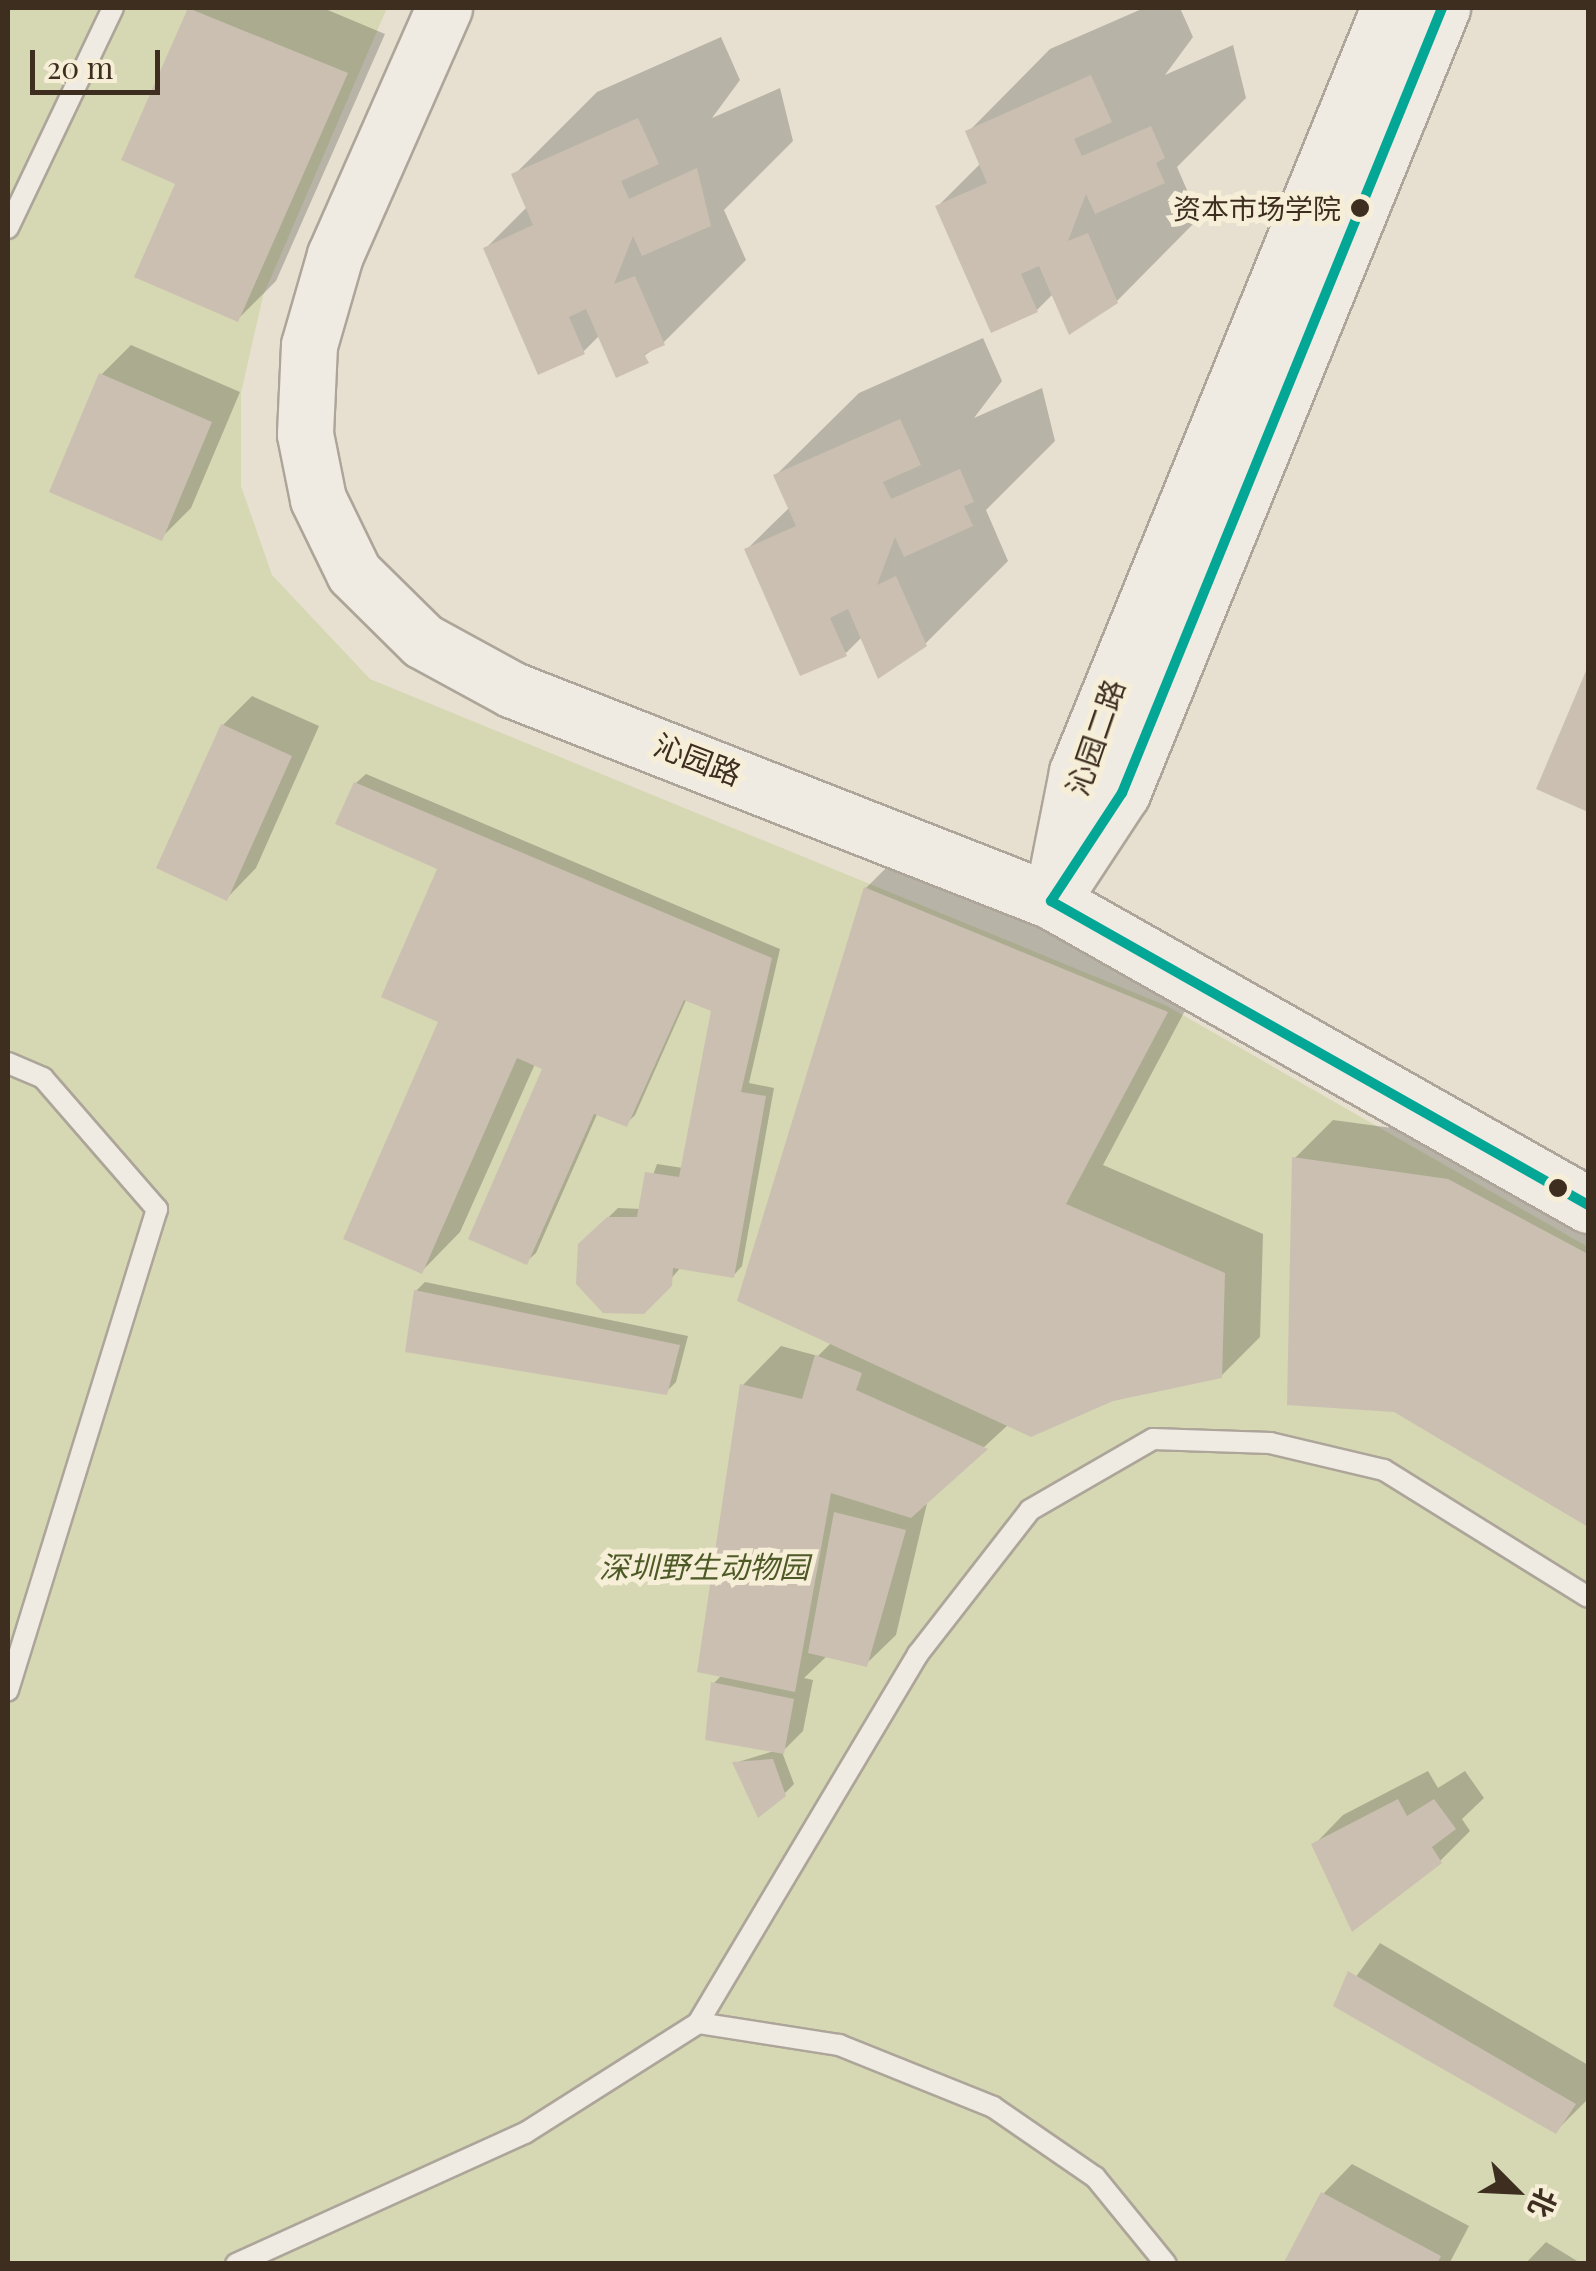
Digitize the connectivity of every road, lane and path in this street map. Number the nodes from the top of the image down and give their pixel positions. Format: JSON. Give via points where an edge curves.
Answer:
{"nodes":[{"id":1,"x":113,"y":8,"type":"edge"},
{"id":2,"x":444,"y":8,"type":"edge"},
{"id":3,"x":1389,"y":8,"type":"edge"},
{"id":4,"x":1442,"y":8,"type":"edge"},
{"id":5,"x":8,"y":228,"type":"edge"},
{"id":6,"x":1052,"y":900,"type":"junction"},
{"id":7,"x":8,"y":1063,"type":"edge"},
{"id":8,"x":1588,"y":1206,"type":"edge"},
{"id":9,"x":1588,"y":1598,"type":"edge"},
{"id":10,"x":8,"y":1690,"type":"edge"},
{"id":11,"x":698,"y":2023,"type":"junction"},
{"id":12,"x":236,"y":2264,"type":"edge"},
{"id":13,"x":1166,"y":2264,"type":"edge"}],
"edges":[{"from":1,"to":5,"type":"lane"},
{"from":2,"to":6,"type":"street","name":"沁园路","via":[[335,255],[308,346],[305,434],[318,499],[354,573],[422,641],[513,690]]},
{"from":3,"to":6,"type":"street","name":"沁园二路","via":[[1078,772]]},
{"from":4,"to":6,"type":"street","name":"沁园二路","via":[[1122,793]]},
{"from":6,"to":8,"type":"street","name":"沁园路"},
{"from":7,"to":10,"type":"lane","via":[[43,1078],[157,1210]]},
{"from":9,"to":11,"type":"lane","via":[[1384,1470],[1270,1444],[1154,1439],[1030,1510],[918,1654]]},
{"from":11,"to":12,"type":"lane","via":[[525,2133]]},
{"from":11,"to":13,"type":"lane","via":[[839,2045],[993,2107],[1094,2177]]}]}
